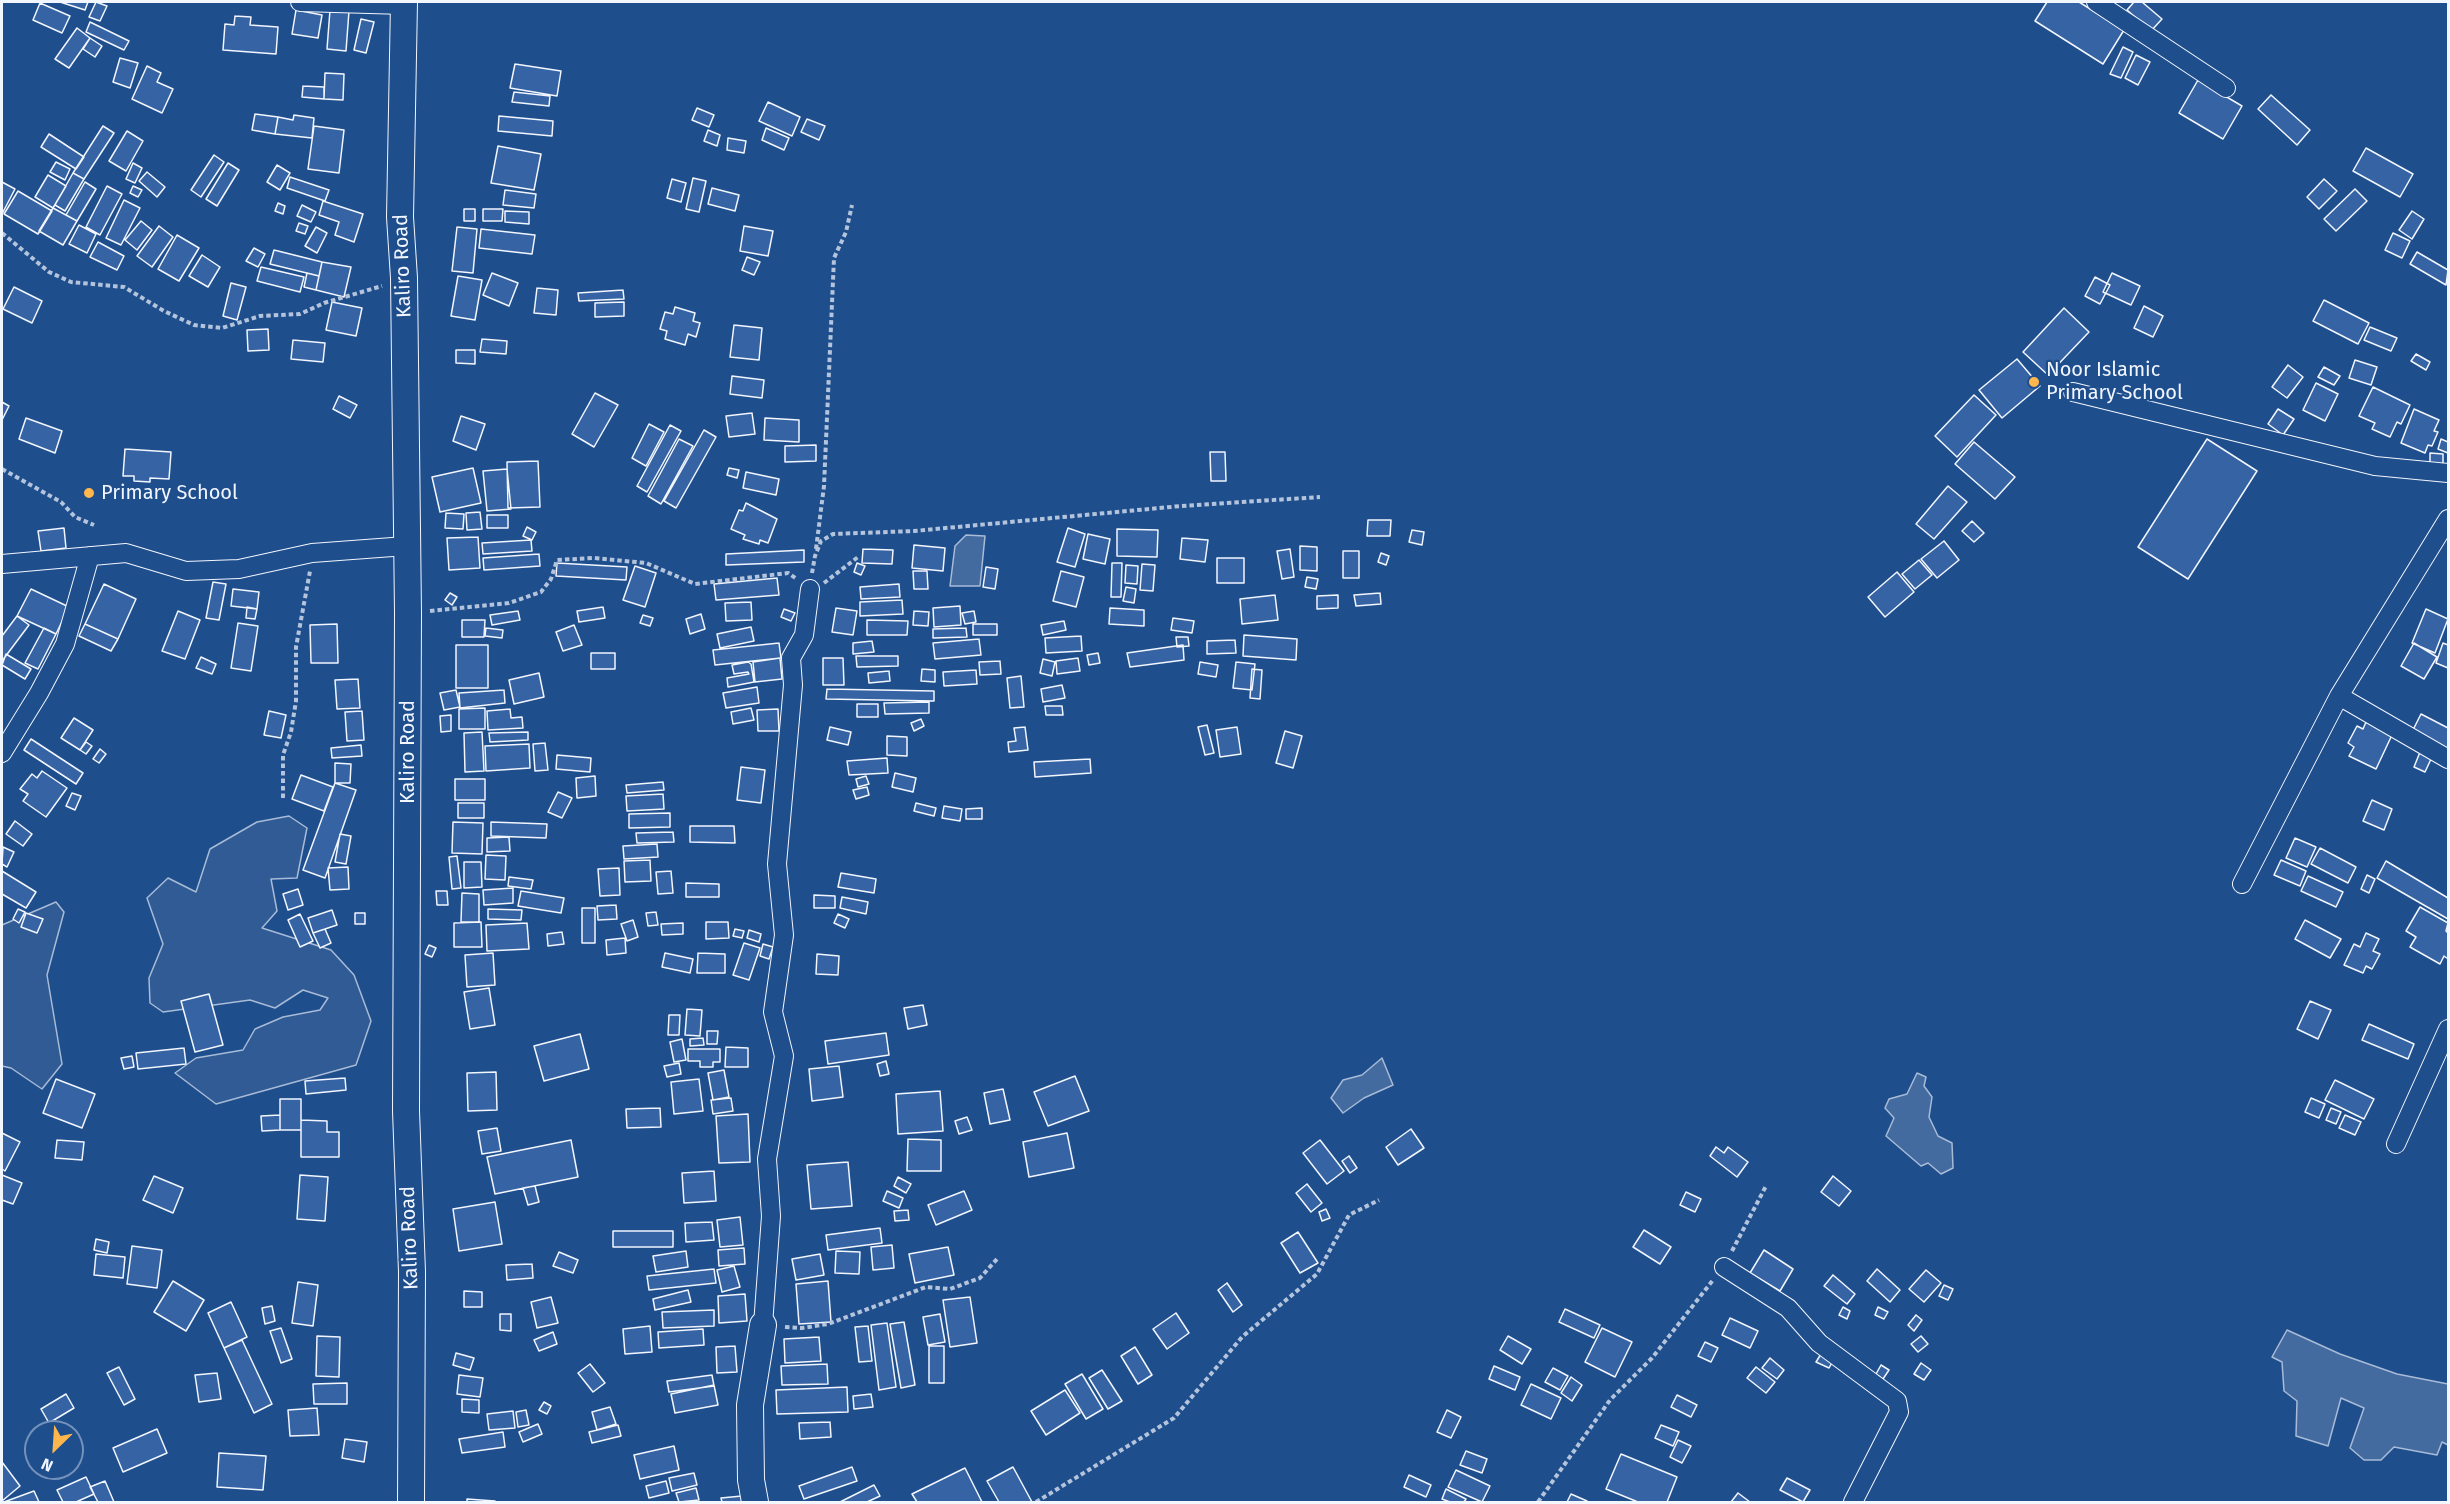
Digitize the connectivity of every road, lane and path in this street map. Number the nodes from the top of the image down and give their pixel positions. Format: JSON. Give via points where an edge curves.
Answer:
{"nodes":[{"id":1,"x":300,"y":2,"type":"edge"},
{"id":2,"x":2096,"y":2,"type":"edge"},
{"id":3,"x":404,"y":3,"type":"edge"},
{"id":4,"x":2226,"y":88,"type":"dead end"},
{"id":5,"x":852,"y":205,"type":"dead end"},
{"id":6,"x":2,"y":233,"type":"edge"},
{"id":7,"x":404,"y":278,"type":"junction"},
{"id":8,"x":2073,"y":392,"type":"dead end"},
{"id":9,"x":2,"y":469,"type":"edge"},
{"id":10,"x":2448,"y":473,"type":"edge"},
{"id":11,"x":1320,"y":497,"type":"dead end"},
{"id":12,"x":2448,"y":519,"type":"edge"},
{"id":13,"x":94,"y":525,"type":"dead end"},
{"id":14,"x":406,"y":546,"type":"junction"},
{"id":15,"x":312,"y":553,"type":"junction"},
{"id":16,"x":90,"y":556,"type":"junction"},
{"id":17,"x":815,"y":556,"type":"junction"},
{"id":18,"x":858,"y":557,"type":"dead end"},
{"id":19,"x":2,"y":564,"type":"edge"},
{"id":20,"x":810,"y":589,"type":"junction"},
{"id":21,"x":408,"y":613,"type":"junction"},
{"id":22,"x":2339,"y":696,"type":"junction"},
{"id":23,"x":2,"y":753,"type":"edge"},
{"id":24,"x":2448,"y":759,"type":"edge"},
{"id":25,"x":283,"y":798,"type":"dead end"},
{"id":26,"x":2241,"y":884,"type":"dead end"},
{"id":27,"x":2448,"y":1029,"type":"edge"},
{"id":28,"x":2396,"y":1144,"type":"dead end"},
{"id":29,"x":1766,"y":1186,"type":"dead end"},
{"id":30,"x":1378,"y":1200,"type":"dead end"},
{"id":31,"x":998,"y":1259,"type":"dead end"},
{"id":32,"x":1724,"y":1267,"type":"junction"},
{"id":33,"x":763,"y":1325,"type":"junction"},
{"id":34,"x":411,"y":1503,"type":"edge"},
{"id":35,"x":756,"y":1503,"type":"edge"},
{"id":36,"x":1036,"y":1503,"type":"edge"},
{"id":37,"x":1538,"y":1503,"type":"edge"},
{"id":38,"x":1853,"y":1503,"type":"edge"}],
"edges":[{"from":1,"to":3,"type":"street"},
{"from":2,"to":4,"type":"street"},
{"from":3,"to":7,"type":"main road","name":"Kaliro Road","via":[[400,217]]},
{"from":5,"to":17,"type":"path","via":[[846,232],[834,258],[824,486]]},
{"from":6,"to":7,"type":"path","via":[[49,272],[70,282],[124,287],[194,325],[222,328],[260,316],[300,314]]},
{"from":7,"to":14,"type":"main road","name":"Kaliro Road"},
{"from":8,"to":10,"type":"street","via":[[2375,466]]},
{"from":9,"to":13,"type":"path","via":[[61,502],[75,517]]},
{"from":11,"to":17,"type":"path","via":[[1146,508],[915,531],[833,534],[821,541]]},
{"from":12,"to":22,"type":"street"},
{"from":14,"to":15,"type":"street"},
{"from":14,"to":21,"type":"main road","name":"Kaliro Road"},
{"from":15,"to":16,"type":"street","via":[[238,569],[186,571],[126,553]]},
{"from":15,"to":25,"type":"path","via":[[296,647],[296,702],[283,755]]},
{"from":16,"to":19,"type":"street"},
{"from":16,"to":23,"type":"street","via":[[65,644]]},
{"from":17,"to":20,"type":"path"},
{"from":18,"to":20,"type":"path","via":[[829,581]]},
{"from":20,"to":21,"type":"path","via":[[788,573],[694,584],[646,563],[594,558],[556,560],[551,579],[541,592],[509,603]]},
{"from":20,"to":33,"type":"street","via":[[804,635],[791,658],[793,685],[777,864],[784,935],[773,1012],[784,1056],[766,1159],[771,1216]]},
{"from":21,"to":34,"type":"main road","name":"Kaliro Road","via":[[406,1111],[412,1272]]},
{"from":22,"to":24,"type":"street"},
{"from":22,"to":26,"type":"street"},
{"from":27,"to":28,"type":"street"},
{"from":29,"to":32,"type":"path"},
{"from":30,"to":36,"type":"path","via":[[1349,1215],[1317,1274],[1242,1337],[1174,1418]]},
{"from":31,"to":33,"type":"path","via":[[980,1278],[950,1289],[926,1287],[828,1324],[802,1328]]},
{"from":32,"to":37,"type":"path","via":[[1652,1358],[1610,1400]]},
{"from":32,"to":38,"type":"street","via":[[1788,1308],[1819,1343],[1897,1401],[1899,1412]]},
{"from":33,"to":35,"type":"main road","via":[[750,1405],[751,1480]]}]}
